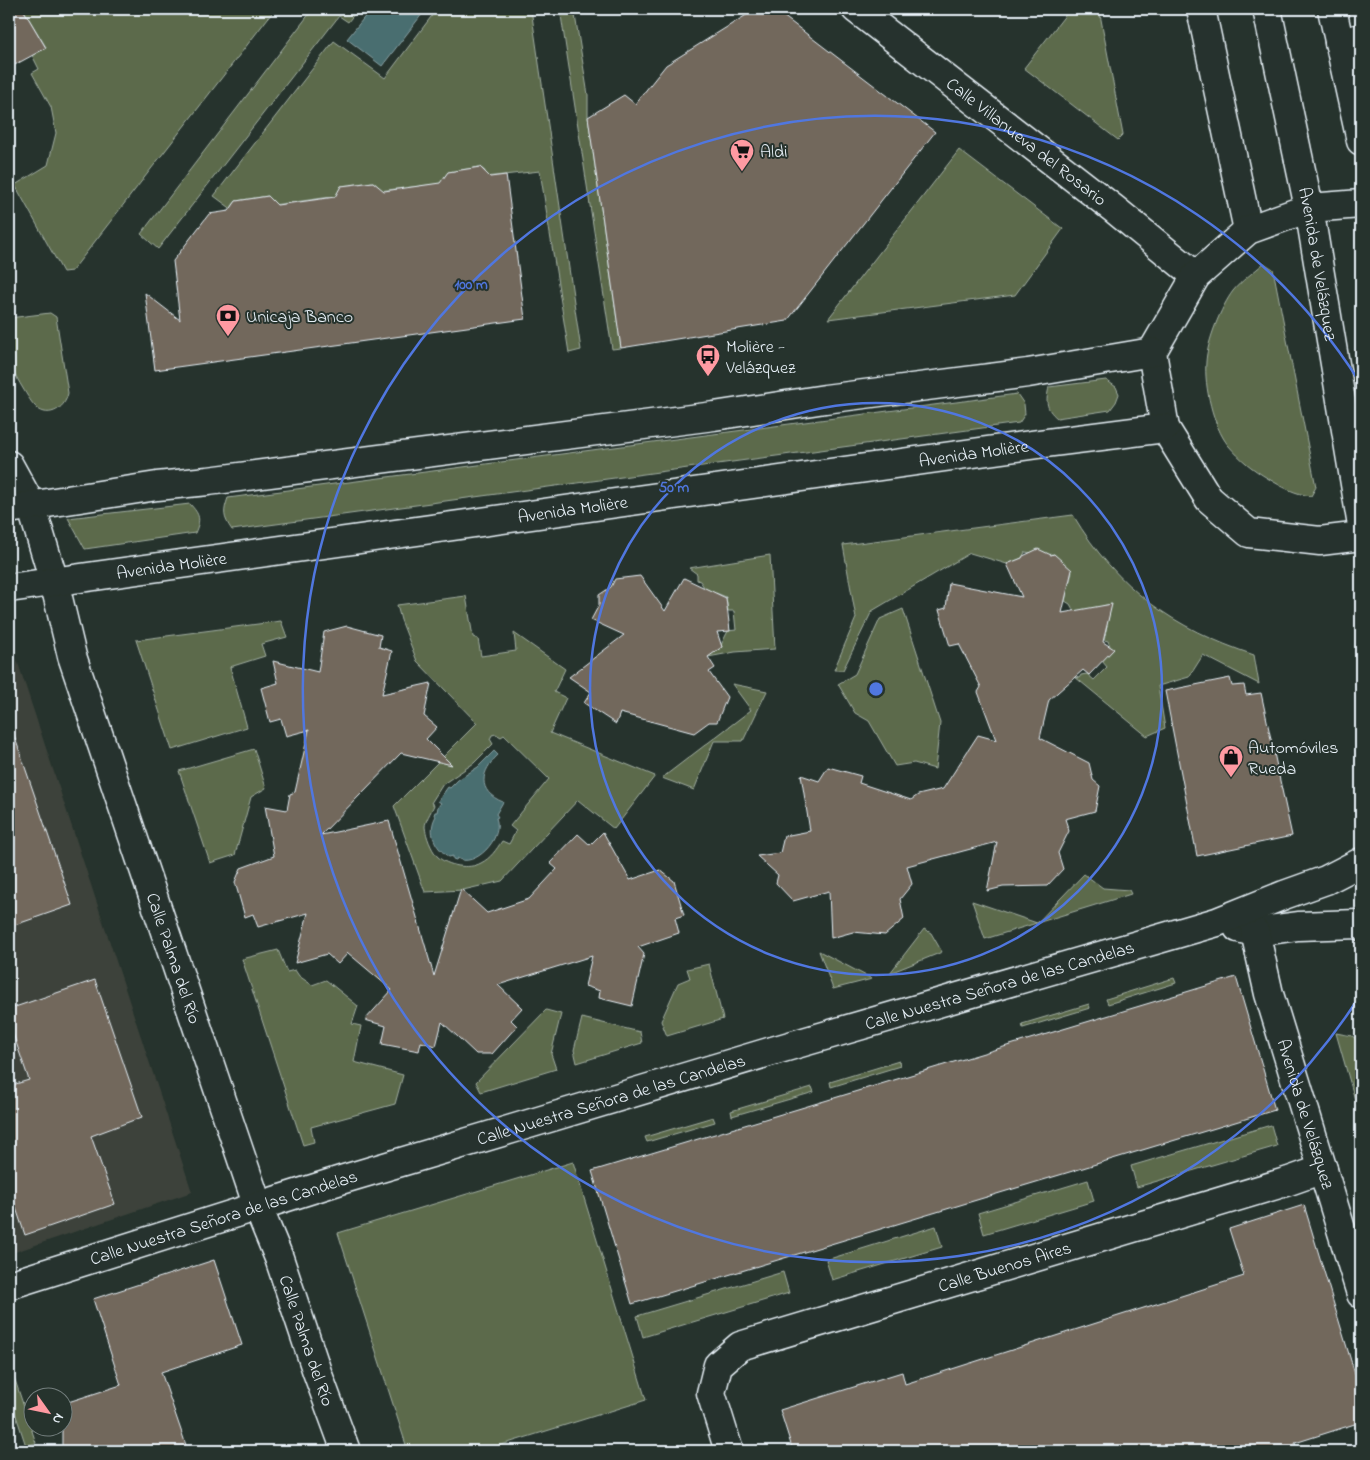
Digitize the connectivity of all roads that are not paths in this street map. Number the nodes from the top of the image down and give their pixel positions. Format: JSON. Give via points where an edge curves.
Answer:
{"nodes":[{"id":1,"x":856,"y":9,"type":"edge"},
{"id":2,"x":1201,"y":9,"type":"edge"},
{"id":3,"x":1267,"y":9,"type":"edge"},
{"id":4,"x":1332,"y":9,"type":"edge"},
{"id":5,"x":1350,"y":40,"type":"edge"},
{"id":6,"x":1361,"y":141,"type":"edge"},
{"id":7,"x":1361,"y":204,"type":"edge"},
{"id":8,"x":1309,"y":208,"type":"junction"},
{"id":9,"x":1248,"y":230,"type":"junction"},
{"id":10,"x":1196,"y":276,"type":"junction"},
{"id":11,"x":1152,"y":352,"type":"junction"},
{"id":12,"x":1165,"y":428,"type":"junction"},
{"id":13,"x":9,"y":465,"type":"edge"},
{"id":14,"x":20,"y":507,"type":"edge"},
{"id":15,"x":1361,"y":520,"type":"edge"},
{"id":16,"x":1361,"y":536,"type":"edge"},
{"id":17,"x":54,"y":581,"type":"junction"},
{"id":18,"x":9,"y":588,"type":"edge"},
{"id":19,"x":1361,"y":862,"type":"edge"},
{"id":20,"x":1217,"y":922,"type":"junction"},
{"id":21,"x":1361,"y":926,"type":"edge"},
{"id":22,"x":1255,"y":932,"type":"junction"},
{"id":23,"x":1323,"y":1169,"type":"junction"},
{"id":24,"x":258,"y":1207,"type":"junction"},
{"id":25,"x":9,"y":1285,"type":"edge"},
{"id":26,"x":1361,"y":1294,"type":"edge"},
{"id":27,"x":346,"y":1451,"type":"edge"},
{"id":28,"x":729,"y":1451,"type":"edge"}],
"edges":[{"from":1,"to":10,"type":"street","name":"Calle Villanueva del Rosario"},
{"from":2,"to":9,"type":"street"},
{"from":3,"to":8,"type":"street","name":"Avenida de Velázquez"},
{"from":4,"to":5,"type":"street"},
{"from":5,"to":6,"type":"street"},
{"from":7,"to":8,"type":"street"},
{"from":8,"to":9,"type":"street"},
{"from":8,"to":15,"type":"street","name":"Avenida de Velázquez"},
{"from":9,"to":10,"type":"street"},
{"from":10,"to":11,"type":"street"},
{"from":11,"to":12,"type":"street"},
{"from":11,"to":14,"type":"street","via":[[1028,373],[157,486]]},
{"from":12,"to":16,"type":"street","via":[[1209,499],[1249,533],[1320,541]]},
{"from":12,"to":17,"type":"street","name":"Avenida Molière"},
{"from":13,"to":14,"type":"street","name":"Calle Palma del Río"},
{"from":14,"to":17,"type":"street","name":"Calle Palma del Río"},
{"from":17,"to":18,"type":"street","name":"Avenida Molière"},
{"from":17,"to":24,"type":"street","name":"Calle Palma del Río","via":[[72,656]]},
{"from":19,"to":20,"type":"street","name":"Calle Nuestra Señora de las Candelas","via":[[1326,880]]},
{"from":20,"to":22,"type":"street"},
{"from":20,"to":24,"type":"street","name":"Calle Nuestra Señora de las Candelas","via":[[779,1049]]},
{"from":21,"to":22,"type":"street","via":[[1298,926]]},
{"from":22,"to":23,"type":"street","name":"Avenida de Velázquez","via":[[1270,994]]},
{"from":23,"to":26,"type":"street","name":"Avenida de Velázquez"},
{"from":23,"to":28,"type":"street","name":"Calle Buenos Aires","via":[[740,1346],[718,1365],[711,1393]]},
{"from":24,"to":25,"type":"street","name":"Calle Nuestra Señora de las Candelas"},
{"from":24,"to":27,"type":"street","name":"Calle Palma del Río"}]}
